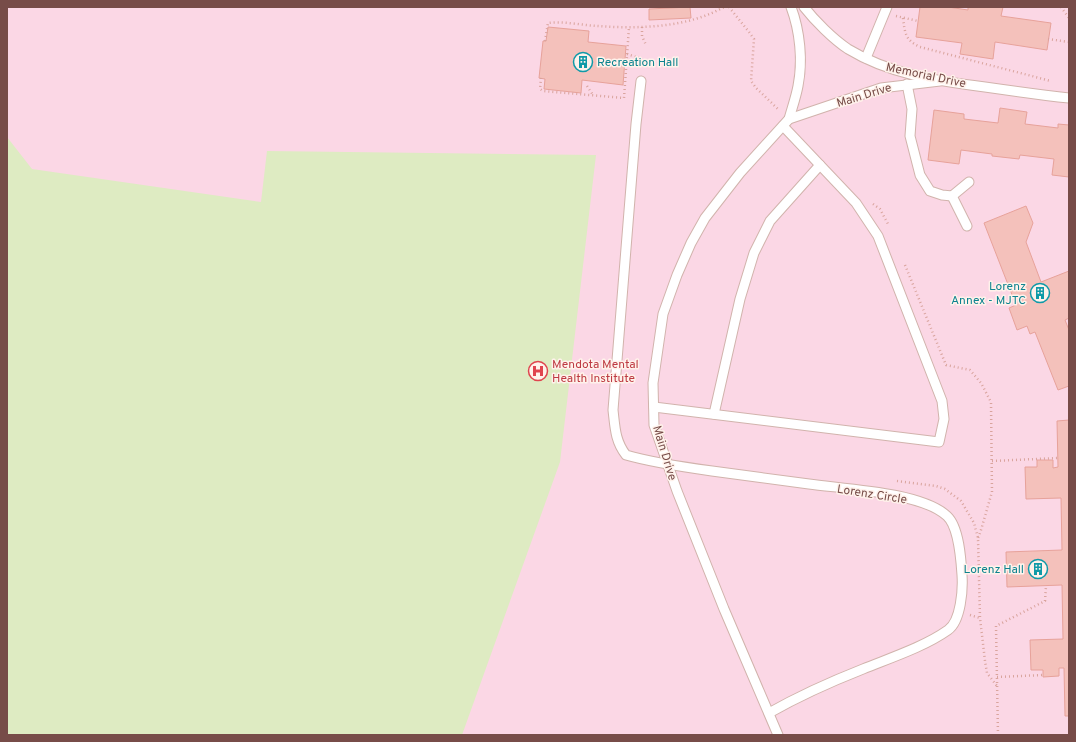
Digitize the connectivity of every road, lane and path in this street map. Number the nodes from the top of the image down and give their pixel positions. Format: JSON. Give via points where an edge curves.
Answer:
{"nodes":[{"id":1,"x":724,"y":7,"type":"edge"},
{"id":2,"x":791,"y":7,"type":"edge"},
{"id":3,"x":804,"y":7,"type":"edge"},
{"id":4,"x":887,"y":7,"type":"edge"},
{"id":5,"x":1061,"y":7,"type":"edge"},
{"id":6,"x":902,"y":18,"type":"dead end"},
{"id":7,"x":1069,"y":18,"type":"edge"},
{"id":8,"x":628,"y":27,"type":"junction"},
{"id":9,"x":642,"y":27,"type":"junction"},
{"id":10,"x":1048,"y":39,"type":"dead end"},
{"id":11,"x":545,"y":41,"type":"dead end"},
{"id":12,"x":1069,"y":42,"type":"edge"},
{"id":13,"x":646,"y":45,"type":"dead end"},
{"id":14,"x":627,"y":54,"type":"junction"},
{"id":15,"x":639,"y":58,"type":"dead end"},
{"id":16,"x":866,"y":58,"type":"junction"},
{"id":17,"x":541,"y":78,"type":"dead end"},
{"id":18,"x":641,"y":81,"type":"dead end"},
{"id":19,"x":940,"y":81,"type":"junction"},
{"id":20,"x":1053,"y":82,"type":"dead end"},
{"id":21,"x":907,"y":84,"type":"junction"},
{"id":22,"x":587,"y":86,"type":"dead end"},
{"id":23,"x":593,"y":95,"type":"junction"},
{"id":24,"x":1069,"y":98,"type":"edge"},
{"id":25,"x":786,"y":123,"type":"junction"},
{"id":26,"x":820,"y":165,"type":"junction"},
{"id":27,"x":969,"y":182,"type":"dead end"},
{"id":28,"x":952,"y":196,"type":"junction"},
{"id":29,"x":967,"y":226,"type":"dead end"},
{"id":30,"x":654,"y":407,"type":"junction"},
{"id":31,"x":714,"y":414,"type":"junction"},
{"id":32,"x":1058,"y":458,"type":"dead end"},
{"id":33,"x":992,"y":461,"type":"dead end"},
{"id":34,"x":668,"y":464,"type":"junction"},
{"id":35,"x":893,"y":480,"type":"dead end"},
{"id":36,"x":1046,"y":586,"type":"dead end"},
{"id":37,"x":1043,"y":675,"type":"dead end"},
{"id":38,"x":997,"y":677,"type":"junction"},
{"id":39,"x":997,"y":686,"type":"junction"},
{"id":40,"x":768,"y":713,"type":"junction"},
{"id":41,"x":778,"y":735,"type":"edge"},
{"id":42,"x":998,"y":735,"type":"edge"}],
"edges":[{"from":1,"to":9,"type":"path","via":[[687,22]]},
{"from":2,"to":25,"type":"lane","name":"Main Drive","via":[[799,41],[800,67],[798,87]]},
{"from":3,"to":16,"type":"lane","name":"Memorial Drive","via":[[832,36]]},
{"from":4,"to":16,"type":"lane"},
{"from":5,"to":7,"type":"path"},
{"from":6,"to":20,"type":"path","via":[[907,38],[920,47]]},
{"from":8,"to":9,"type":"path"},
{"from":8,"to":11,"type":"path","via":[[548,23]]},
{"from":8,"to":14,"type":"path"},
{"from":9,"to":13,"type":"path"},
{"from":10,"to":12,"type":"path"},
{"from":14,"to":15,"type":"path"},
{"from":14,"to":23,"type":"path","via":[[624,98]]},
{"from":16,"to":19,"type":"lane","name":"Memorial Drive","via":[[880,65]]},
{"from":17,"to":23,"type":"path","via":[[540,89],[543,91]]},
{"from":18,"to":34,"type":"lane","name":"Lorenz Circle","via":[[613,410],[615,431],[626,455]]},
{"from":19,"to":21,"type":"lane","name":"Main Drive"},
{"from":19,"to":24,"type":"lane","name":"Memorial Drive"},
{"from":21,"to":25,"type":"lane","name":"Main Drive","via":[[881,88]]},
{"from":21,"to":28,"type":"lane","via":[[912,108],[910,136],[920,176],[930,190]]},
{"from":22,"to":23,"type":"path"},
{"from":25,"to":26,"type":"lane"},
{"from":25,"to":30,"type":"lane","name":"Main Drive","via":[[705,218],[691,243],[663,314],[653,383]]},
{"from":26,"to":31,"type":"lane","via":[[770,221],[754,253],[740,299]]},
{"from":26,"to":31,"type":"lane","via":[[856,203],[878,236],[942,401],[944,420],[939,442]]},
{"from":27,"to":28,"type":"lane"},
{"from":28,"to":29,"type":"lane"},
{"from":30,"to":31,"type":"lane"},
{"from":30,"to":34,"type":"lane","name":"Main Drive","via":[[654,425]]},
{"from":32,"to":33,"type":"path"},
{"from":34,"to":40,"type":"lane","name":"Main Drive","via":[[724,609]]},
{"from":34,"to":40,"type":"lane","name":"Lorenz Circle","via":[[900,496],[937,508],[948,517],[955,532],[960,550],[961,602],[955,623],[949,629],[913,649],[799,696]]},
{"from":35,"to":39,"type":"path","via":[[945,489],[961,501],[974,523],[978,538],[982,639],[988,673]]},
{"from":36,"to":38,"type":"path","via":[[1046,601],[996,626]]},
{"from":37,"to":38,"type":"path"},
{"from":38,"to":39,"type":"path"},
{"from":39,"to":42,"type":"path"},
{"from":40,"to":41,"type":"lane","name":"Main Drive"}]}
